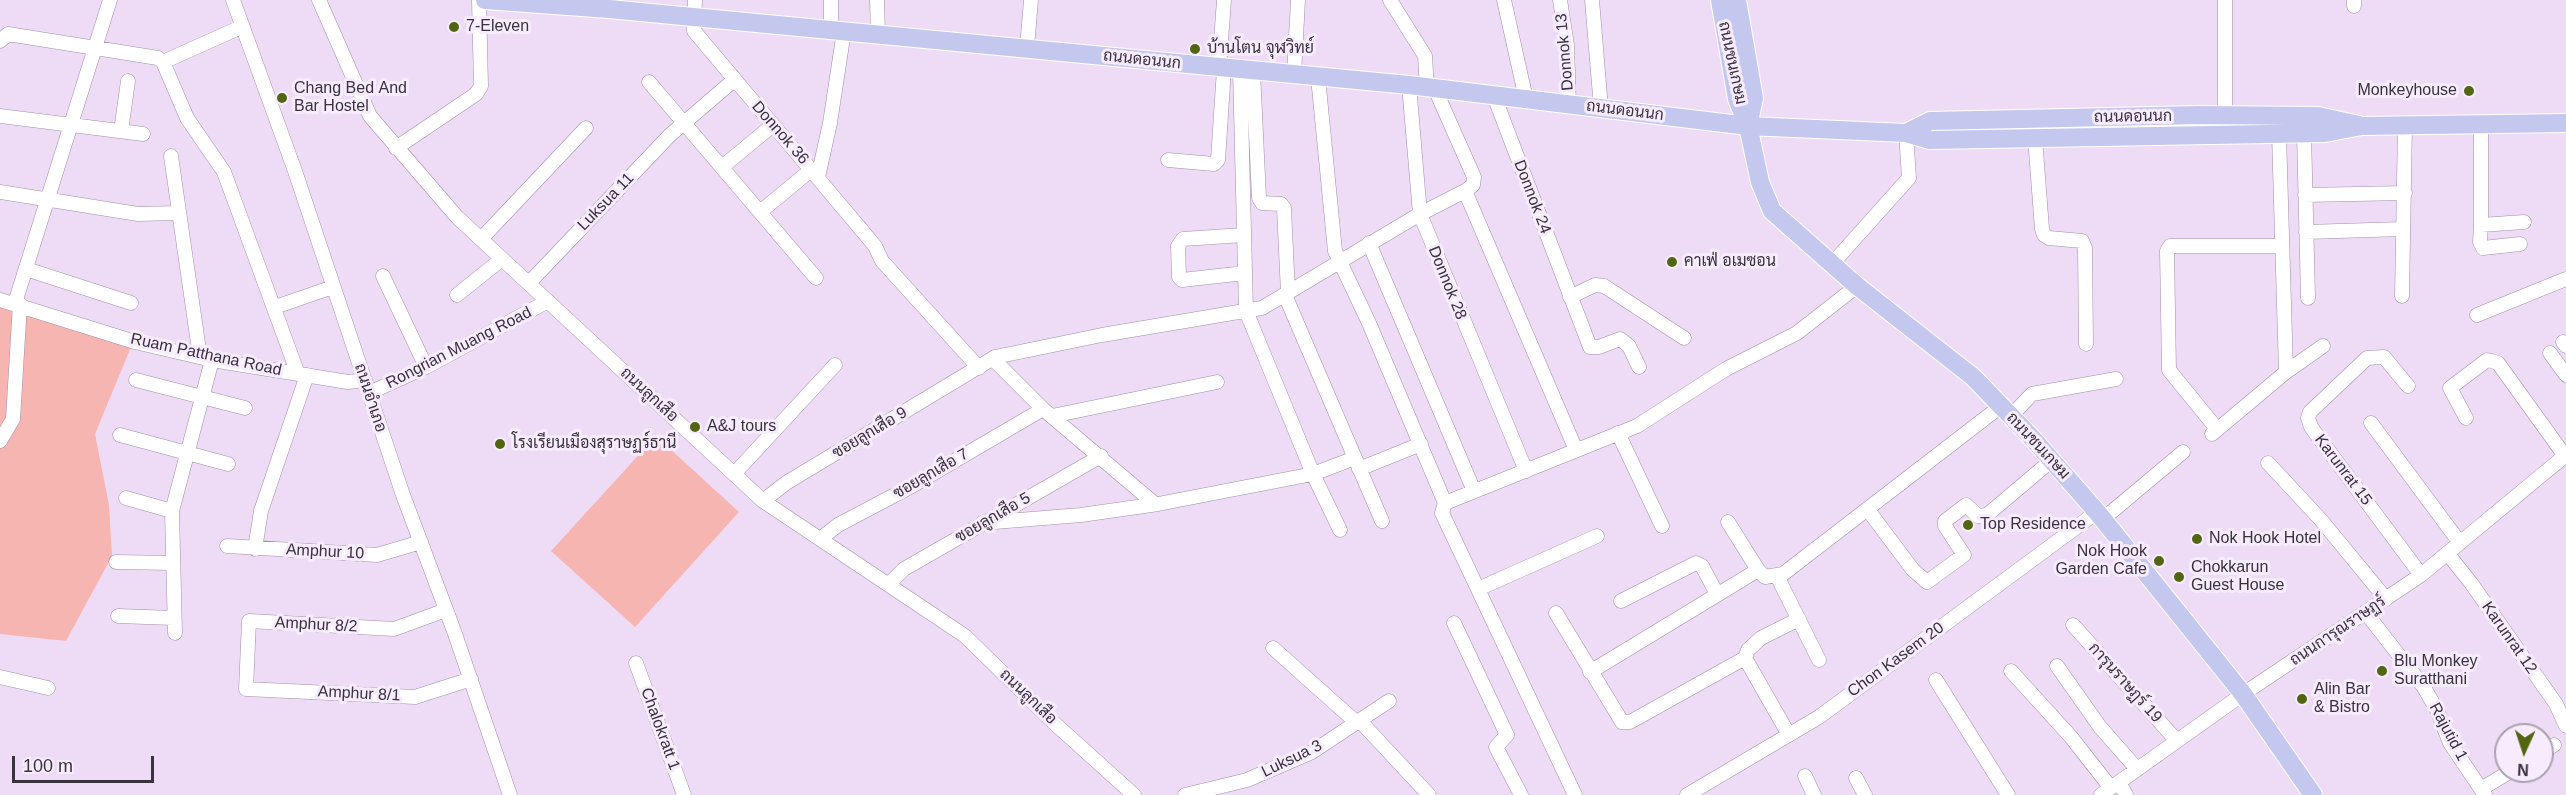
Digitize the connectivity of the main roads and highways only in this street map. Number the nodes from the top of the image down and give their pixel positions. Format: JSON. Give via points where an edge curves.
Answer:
{"nodes":[{"id":1,"x":485,"y":0,"type":"edge"},
{"id":2,"x":1719,"y":0,"type":"edge"},
{"id":3,"x":1737,"y":0,"type":"edge"},
{"id":4,"x":585,"y":4,"type":"edge"},
{"id":5,"x":695,"y":9,"type":"edge"},
{"id":6,"x":2566,"y":123,"type":"edge"},
{"id":7,"x":1748,"y":126,"type":"junction"},
{"id":8,"x":2362,"y":126,"type":"junction"},
{"id":9,"x":1906,"y":133,"type":"junction"},
{"id":10,"x":2313,"y":795,"type":"edge"}],
"edges":[{"from":1,"to":4,"type":"main road","name":"ถนนดอนนก"},
{"from":2,"to":7,"type":"main road","name":"ถนนชนเกษม","via":[[1737,99]]},
{"from":3,"to":7,"type":"main road","name":"ถนนชนเกษม","via":[[1754,98]]},
{"from":4,"to":5,"type":"main road","name":"ถนนดอนนก"},
{"from":5,"to":7,"type":"main road","name":"ถนนดอนนก","via":[[837,31],[1409,85]]},
{"from":6,"to":8,"type":"main road","name":"ถนนดอนนก"},
{"from":7,"to":9,"type":"main road","name":"ถนนดอนนก"},
{"from":7,"to":10,"type":"main road","name":"ถนนชนเกษม","via":[[1760,182],[1772,211],[1857,286],[1973,378],[2052,460],[2243,694]]},
{"from":8,"to":9,"type":"main road","name":"ถนนดอนนก","via":[[2325,133],[1930,140]]},
{"from":8,"to":9,"type":"main road","name":"ถนนดอนนก","via":[[2319,116],[2225,115],[1930,121]]}]}
